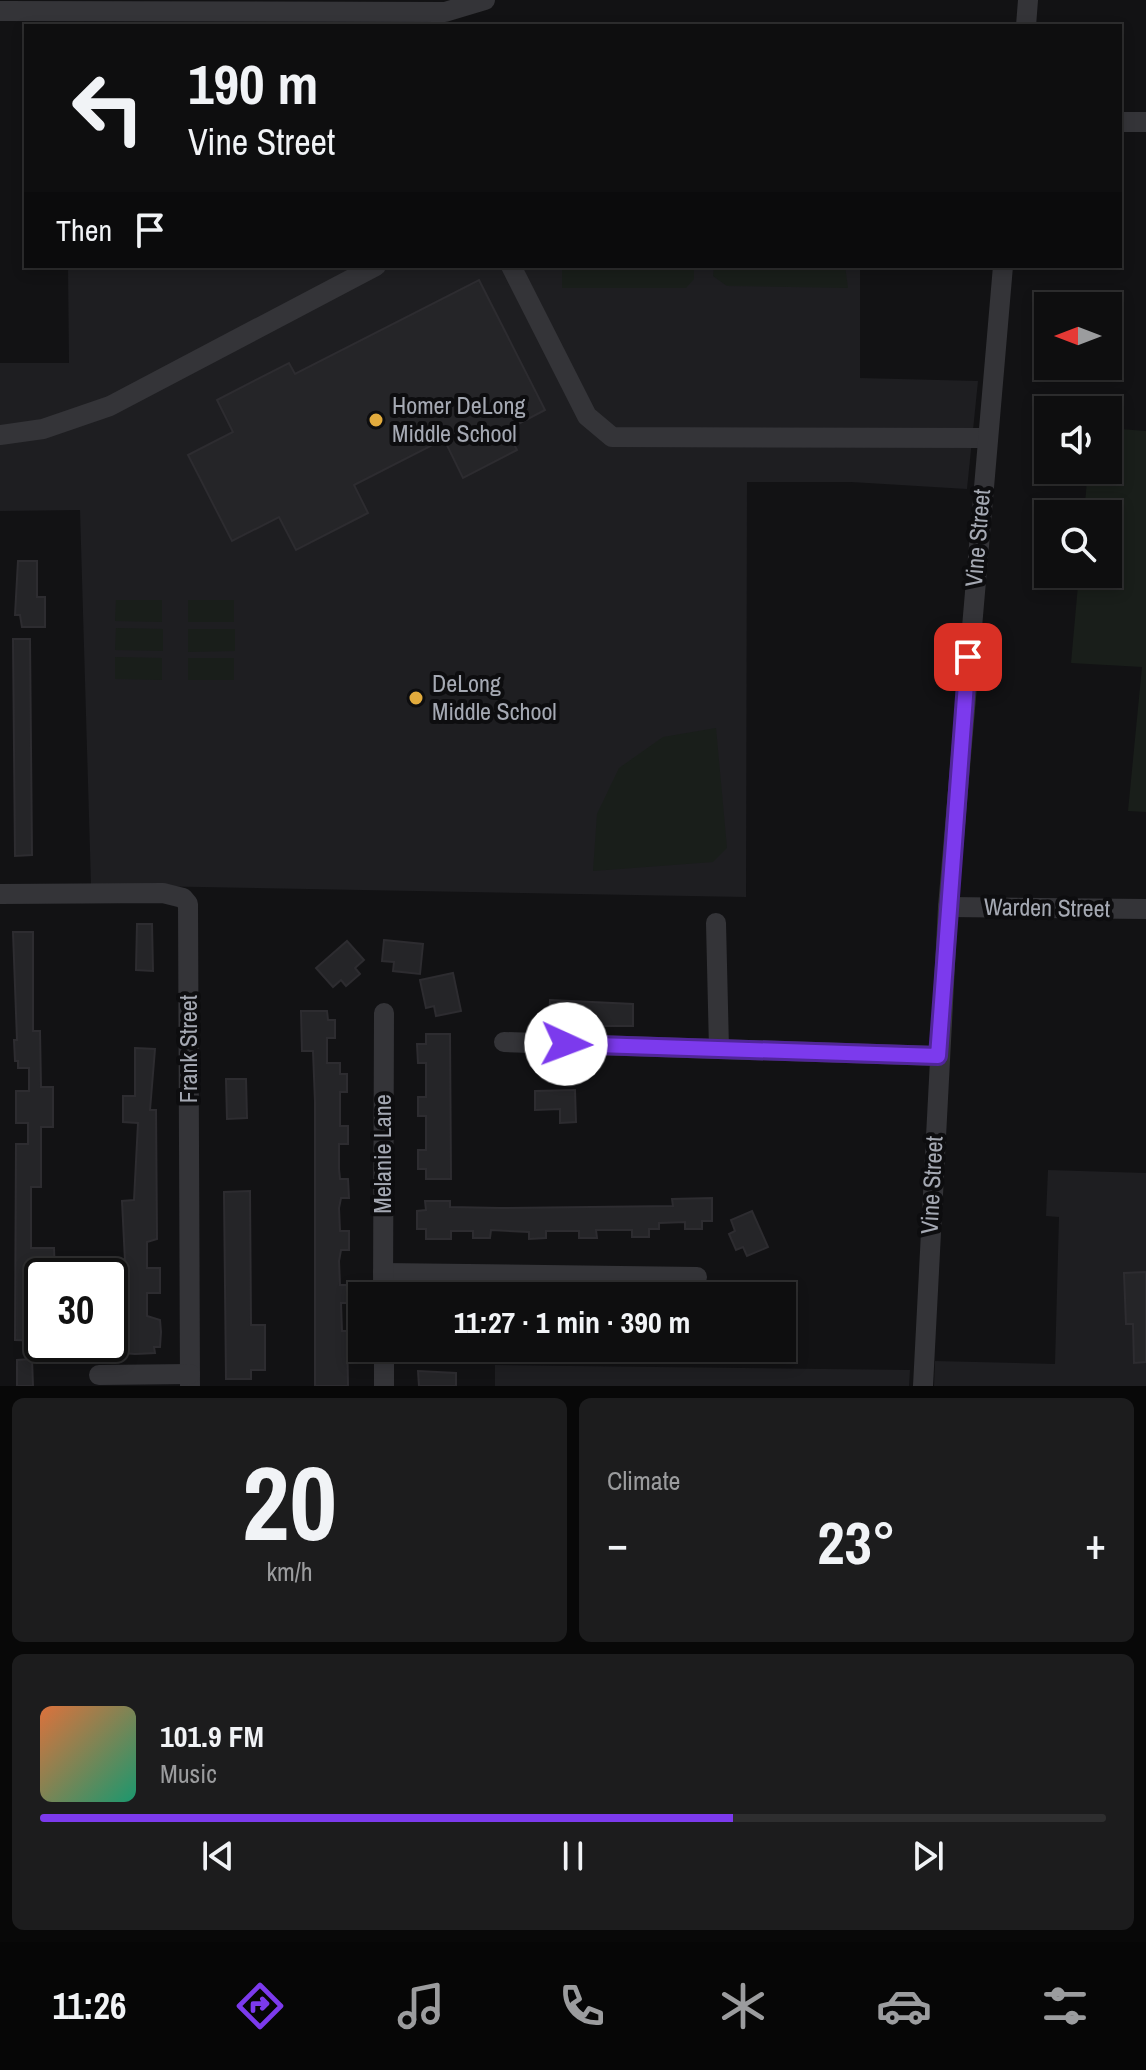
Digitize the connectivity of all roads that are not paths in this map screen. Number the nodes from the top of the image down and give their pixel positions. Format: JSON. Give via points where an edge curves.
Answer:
{"nodes":[{"id":1,"x":485,"y":0,"type":"edge"},
{"id":2,"x":1028,"y":0,"type":"edge"},
{"id":3,"x":0,"y":11,"type":"edge"},
{"id":4,"x":1026,"y":24,"type":"edge"},
{"id":5,"x":1122,"y":122,"type":"edge"},
{"id":6,"x":1146,"y":122,"type":"edge"},
{"id":7,"x":372,"y":268,"type":"edge"},
{"id":8,"x":512,"y":268,"type":"edge"},
{"id":9,"x":1003,"y":268,"type":"edge"},
{"id":10,"x":0,"y":435,"type":"edge"},
{"id":11,"x":986,"y":438,"type":"junction"},
{"id":12,"x":0,"y":894,"type":"edge"},
{"id":13,"x":948,"y":907,"type":"junction"},
{"id":14,"x":1146,"y":909,"type":"edge"},
{"id":15,"x":716,"y":923,"type":"dead end"},
{"id":16,"x":384,"y":1013,"type":"dead end"},
{"id":17,"x":504,"y":1042,"type":"dead end"},
{"id":18,"x":719,"y":1049,"type":"junction"},
{"id":19,"x":938,"y":1056,"type":"junction"},
{"id":20,"x":383,"y":1273,"type":"junction"},
{"id":21,"x":697,"y":1277,"type":"dead end"},
{"id":22,"x":383,"y":1282,"type":"edge"},
{"id":23,"x":384,"y":1362,"type":"edge"},
{"id":24,"x":99,"y":1375,"type":"dead end"},
{"id":25,"x":190,"y":1380,"type":"edge"},
{"id":26,"x":384,"y":1386,"type":"edge"},
{"id":27,"x":923,"y":1386,"type":"edge"}],
"edges":[{"from":1,"to":3,"type":"street","via":[[445,12]]},
{"from":2,"to":4,"type":"street"},
{"from":5,"to":6,"type":"street"},
{"from":7,"to":10,"type":"street","via":[[110,406],[43,429]]},
{"from":8,"to":11,"type":"street","via":[[587,416],[612,437]]},
{"from":9,"to":11,"type":"street","name":"Vine Street"},
{"from":11,"to":13,"type":"street","name":"Vine Street"},
{"from":12,"to":25,"type":"street","name":"Frank Street","via":[[163,893],[188,904]]},
{"from":13,"to":14,"type":"street","name":"Warden Street"},
{"from":13,"to":19,"type":"street","name":"Vine Street"},
{"from":15,"to":18,"type":"street"},
{"from":16,"to":20,"type":"street","name":"Melanie Lane"},
{"from":17,"to":18,"type":"street"},
{"from":18,"to":19,"type":"street"},
{"from":19,"to":27,"type":"street","name":"Vine Street"},
{"from":20,"to":21,"type":"street"},
{"from":20,"to":22,"type":"street","name":"Melanie Lane"},
{"from":23,"to":26,"type":"street"},
{"from":24,"to":25,"type":"street"}]}
